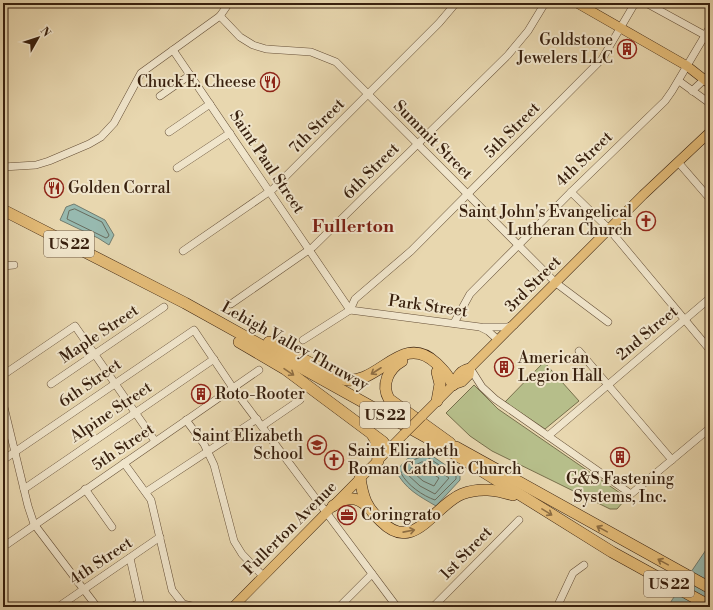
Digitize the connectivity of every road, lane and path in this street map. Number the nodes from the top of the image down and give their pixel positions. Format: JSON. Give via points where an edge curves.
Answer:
{"nodes":[{"id":1,"x":229,"y":3,"type":"edge"},
{"id":2,"x":456,"y":3,"type":"edge"},
{"id":3,"x":545,"y":3,"type":"edge"},
{"id":4,"x":577,"y":3,"type":"edge"},
{"id":5,"x":635,"y":3,"type":"edge"},
{"id":6,"x":646,"y":3,"type":"edge"},
{"id":7,"x":220,"y":16,"type":"junction"},
{"id":8,"x":710,"y":27,"type":"edge"},
{"id":9,"x":620,"y":28,"type":"junction"},
{"id":10,"x":708,"y":37,"type":"edge"},
{"id":11,"x":173,"y":50,"type":"junction"},
{"id":12,"x":687,"y":66,"type":"junction"},
{"id":13,"x":190,"y":75,"type":"junction"},
{"id":14,"x":708,"y":79,"type":"edge"},
{"id":15,"x":679,"y":81,"type":"junction"},
{"id":16,"x":692,"y":91,"type":"junction"},
{"id":17,"x":368,"y":94,"type":"junction"},
{"id":18,"x":160,"y":96,"type":"dead end"},
{"id":19,"x":708,"y":102,"type":"dead end"},
{"id":20,"x":210,"y":104,"type":"junction"},
{"id":21,"x":169,"y":132,"type":"dead end"},
{"id":22,"x":710,"y":132,"type":"edge"},
{"id":23,"x":230,"y":133,"type":"junction"},
{"id":24,"x":418,"y":144,"type":"junction"},
{"id":25,"x":678,"y":162,"type":"junction"},
{"id":26,"x":3,"y":167,"type":"edge"},
{"id":27,"x":177,"y":168,"type":"dead end"},
{"id":28,"x":270,"y":192,"type":"junction"},
{"id":29,"x":571,"y":192,"type":"junction"},
{"id":30,"x":467,"y":194,"type":"junction"},
{"id":31,"x":710,"y":199,"type":"edge"},
{"id":32,"x":3,"y":203,"type":"edge"},
{"id":33,"x":3,"y":210,"type":"edge"},
{"id":34,"x":609,"y":230,"type":"junction"},
{"id":35,"x":518,"y":245,"type":"junction"},
{"id":36,"x":310,"y":249,"type":"junction"},
{"id":37,"x":183,"y":251,"type":"dead end"},
{"id":38,"x":14,"y":265,"type":"dead end"},
{"id":39,"x":3,"y":266,"type":"edge"},
{"id":40,"x":136,"y":279,"type":"junction"},
{"id":41,"x":556,"y":283,"type":"junction"},
{"id":42,"x":710,"y":298,"type":"edge"},
{"id":43,"x":231,"y":304,"type":"dead end"},
{"id":44,"x":164,"y":307,"type":"dead end"},
{"id":45,"x":350,"y":310,"type":"junction"},
{"id":46,"x":684,"y":320,"type":"junction"},
{"id":47,"x":608,"y":322,"type":"dead end"},
{"id":48,"x":454,"y":323,"type":"junction"},
{"id":49,"x":514,"y":325,"type":"junction"},
{"id":50,"x":480,"y":327,"type":"junction"},
{"id":51,"x":303,"y":340,"type":"dead end"},
{"id":52,"x":498,"y":340,"type":"junction"},
{"id":53,"x":269,"y":342,"type":"junction"},
{"id":54,"x":710,"y":350,"type":"edge"},
{"id":55,"x":579,"y":352,"type":"dead end"},
{"id":56,"x":96,"y":353,"type":"junction"},
{"id":57,"x":214,"y":359,"type":"junction"},
{"id":58,"x":470,"y":368,"type":"junction"},
{"id":59,"x":259,"y":370,"type":"dead end"},
{"id":60,"x":436,"y":372,"type":"junction"},
{"id":61,"x":3,"y":374,"type":"edge"},
{"id":62,"x":115,"y":383,"type":"junction"},
{"id":63,"x":51,"y":384,"type":"dead end"},
{"id":64,"x":453,"y":385,"type":"junction"},
{"id":65,"x":608,"y":385,"type":"junction"},
{"id":66,"x":233,"y":388,"type":"junction"},
{"id":67,"x":300,"y":400,"type":"dead end"},
{"id":68,"x":437,"y":402,"type":"junction"},
{"id":69,"x":3,"y":403,"type":"edge"},
{"id":70,"x":135,"y":413,"type":"junction"},
{"id":71,"x":4,"y":416,"type":"edge"},
{"id":72,"x":257,"y":419,"type":"junction"},
{"id":73,"x":186,"y":420,"type":"junction"},
{"id":74,"x":262,"y":426,"type":"junction"},
{"id":75,"x":710,"y":428,"type":"edge"},
{"id":76,"x":372,"y":434,"type":"junction"},
{"id":77,"x":548,"y":436,"type":"junction"},
{"id":78,"x":155,"y":442,"type":"junction"},
{"id":79,"x":450,"y":443,"type":"junction"},
{"id":80,"x":389,"y":450,"type":"junction"},
{"id":81,"x":15,"y":452,"type":"junction"},
{"id":82,"x":208,"y":452,"type":"junction"},
{"id":83,"x":3,"y":460,"type":"edge"},
{"id":84,"x":672,"y":460,"type":"junction"},
{"id":85,"x":378,"y":461,"type":"junction"},
{"id":86,"x":124,"y":462,"type":"junction"},
{"id":87,"x":360,"y":478,"type":"junction"},
{"id":88,"x":24,"y":489,"type":"junction"},
{"id":89,"x":85,"y":489,"type":"junction"},
{"id":90,"x":146,"y":492,"type":"junction"},
{"id":91,"x":525,"y":498,"type":"junction"},
{"id":92,"x":368,"y":506,"type":"junction"},
{"id":93,"x":330,"y":510,"type":"junction"},
{"id":94,"x":519,"y":520,"type":"dead end"},
{"id":95,"x":34,"y":524,"type":"junction"},
{"id":96,"x":112,"y":527,"type":"dead end"},
{"id":97,"x":160,"y":538,"type":"junction"},
{"id":98,"x":3,"y":547,"type":"edge"},
{"id":99,"x":130,"y":558,"type":"junction"},
{"id":100,"x":584,"y":566,"type":"dead end"},
{"id":101,"x":372,"y":574,"type":"junction"},
{"id":102,"x":263,"y":576,"type":"junction"},
{"id":103,"x":710,"y":588,"type":"edge"},
{"id":104,"x":84,"y":590,"type":"junction"},
{"id":105,"x":710,"y":606,"type":"edge"},
{"id":106,"x":58,"y":607,"type":"edge"},
{"id":107,"x":97,"y":607,"type":"edge"},
{"id":108,"x":131,"y":607,"type":"edge"},
{"id":109,"x":196,"y":607,"type":"edge"},
{"id":110,"x":233,"y":607,"type":"edge"},
{"id":111,"x":339,"y":607,"type":"edge"},
{"id":112,"x":397,"y":607,"type":"edge"},
{"id":113,"x":433,"y":607,"type":"edge"},
{"id":114,"x":557,"y":607,"type":"edge"}],
"edges":[{"from":1,"to":7,"type":"street"},
{"from":2,"to":17,"type":"street","name":"7th Street"},
{"from":3,"to":24,"type":"street","name":"6th Street","via":[[528,31],[508,55]]},
{"from":4,"to":9,"type":"main road"},
{"from":5,"to":9,"type":"street","name":"5th Street"},
{"from":6,"to":10,"type":"street"},
{"from":7,"to":11,"type":"street"},
{"from":7,"to":17,"type":"street","name":"Summit Street","via":[[240,37],[253,45],[266,49],[312,52],[327,57],[336,62]]},
{"from":8,"to":10,"type":"street","name":"4th Street"},
{"from":9,"to":12,"type":"main road"},
{"from":9,"to":30,"type":"street","name":"5th Street","via":[[602,59]]},
{"from":10,"to":12,"type":"street","name":"4th Street"},
{"from":11,"to":13,"type":"street","name":"Saint Paul Street"},
{"from":11,"to":26,"type":"street","via":[[141,73],[114,122],[101,137],[49,162],[18,168]]},
{"from":12,"to":14,"type":"main road"},
{"from":12,"to":15,"type":"street","name":"4th Street"},
{"from":13,"to":18,"type":"street"},
{"from":13,"to":20,"type":"street","name":"Saint Paul Street"},
{"from":14,"to":16,"type":"street"},
{"from":15,"to":16,"type":"street"},
{"from":15,"to":29,"type":"street","name":"4th Street","via":[[665,102]]},
{"from":16,"to":19,"type":"street"},
{"from":17,"to":24,"type":"street","name":"Summit Street"},
{"from":17,"to":28,"type":"street","name":"7th Street"},
{"from":20,"to":21,"type":"street"},
{"from":20,"to":23,"type":"street","name":"Saint Paul Street"},
{"from":22,"to":25,"type":"main road","name":"3rd Street"},
{"from":23,"to":27,"type":"street"},
{"from":23,"to":28,"type":"street","name":"Saint Paul Street"},
{"from":24,"to":30,"type":"street","name":"Summit Street"},
{"from":24,"to":36,"type":"street","name":"6th Street"},
{"from":25,"to":31,"type":"street"},
{"from":25,"to":34,"type":"main road","name":"3rd Street"},
{"from":28,"to":36,"type":"street","name":"Saint Paul Street"},
{"from":28,"to":37,"type":"street","name":"7th Street"},
{"from":29,"to":34,"type":"street"},
{"from":29,"to":35,"type":"street","name":"4th Street"},
{"from":30,"to":35,"type":"street","name":"Summit Street"},
{"from":30,"to":45,"type":"street","name":"5th Street","via":[[411,251],[355,299]]},
{"from":32,"to":53,"type":"highway","name":"Lehigh Valley Thruway","number":"US 22"},
{"from":33,"to":40,"type":"highway","name":"Lehigh Valley Thruway","number":"US 22"},
{"from":34,"to":41,"type":"main road","name":"3rd Street"},
{"from":34,"to":46,"type":"street"},
{"from":35,"to":41,"type":"street","name":"Summit Street"},
{"from":35,"to":48,"type":"street","name":"4th Street","via":[[470,294]]},
{"from":36,"to":43,"type":"street","name":"6th Street"},
{"from":36,"to":45,"type":"street","name":"Saint Paul Street"},
{"from":38,"to":39,"type":"street"},
{"from":40,"to":76,"type":"highway","one_way":true,"via":[[285,369]]},
{"from":40,"to":91,"type":"highway","name":"Lehigh Valley Thruway","number":"US 22","via":[[185,303],[442,446]]},
{"from":41,"to":47,"type":"street","name":"Summit Street"},
{"from":41,"to":49,"type":"main road","name":"3rd Street"},
{"from":42,"to":46,"type":"street","name":"2nd Street"},
{"from":44,"to":56,"type":"street","name":"Maple Street"},
{"from":45,"to":48,"type":"street","name":"Park Street"},
{"from":45,"to":51,"type":"street","name":"5th Street"},
{"from":46,"to":54,"type":"street"},
{"from":46,"to":65,"type":"street","name":"2nd Street"},
{"from":48,"to":50,"type":"street","name":"Park Street"},
{"from":49,"to":50,"type":"street"},
{"from":49,"to":52,"type":"main road","name":"3rd Street"},
{"from":50,"to":52,"type":"street","name":"Park Street"},
{"from":52,"to":58,"type":"main road","name":"Fullerton Avenue"},
{"from":64,"to":53,"type":"highway","one_way":true,"via":[[434,362],[418,354],[400,356],[364,378],[349,380],[342,379]]},
{"from":53,"to":79,"type":"highway","name":"Lehigh Valley Thruway","number":"US 22"},
{"from":55,"to":65,"type":"street"},
{"from":56,"to":61,"type":"street","via":[[75,326]]},
{"from":56,"to":62,"type":"street"},
{"from":56,"to":63,"type":"street","name":"Maple Street"},
{"from":57,"to":62,"type":"street","name":"6th Street","via":[[194,330]]},
{"from":57,"to":66,"type":"street"},
{"from":57,"to":70,"type":"street","name":"Alpine Street"},
{"from":58,"to":64,"type":"main road","name":"Fullerton Avenue","via":[[456,376]]},
{"from":58,"to":77,"type":"street","via":[[473,376],[490,396]]},
{"from":59,"to":66,"type":"street","name":"5th Street"},
{"from":60,"to":64,"type":"highway"},
{"from":60,"to":68,"type":"highway","via":[[440,384]]},
{"from":60,"to":79,"type":"highway","via":[[421,360],[403,361],[388,374],[386,392],[391,402]]},
{"from":62,"to":70,"type":"street"},
{"from":62,"to":81,"type":"street","name":"6th Street"},
{"from":64,"to":68,"type":"main road","name":"Fullerton Avenue"},
{"from":65,"to":77,"type":"street","name":"2nd Street"},
{"from":65,"to":84,"type":"street"},
{"from":66,"to":72,"type":"street"},
{"from":66,"to":73,"type":"street","name":"5th Street"},
{"from":67,"to":74,"type":"street"},
{"from":68,"to":80,"type":"main road","name":"Fullerton Avenue","bridge":true},
{"from":69,"to":71,"type":"street"},
{"from":70,"to":78,"type":"street"},
{"from":70,"to":88,"type":"street","name":"Alpine Street"},
{"from":71,"to":81,"type":"street"},
{"from":72,"to":74,"type":"street"},
{"from":72,"to":82,"type":"street"},
{"from":73,"to":78,"type":"street","name":"5th Street"},
{"from":73,"to":82,"type":"street"},
{"from":74,"to":93,"type":"street"},
{"from":75,"to":84,"type":"street"},
{"from":76,"to":80,"type":"highway"},
{"from":76,"to":85,"type":"highway","via":[[376,440]]},
{"from":77,"to":84,"type":"street","via":[[631,494]]},
{"from":78,"to":86,"type":"street","name":"5th Street"},
{"from":103,"to":79,"type":"highway","name":"Lehigh Valley Thruway","number":"US 22","one_way":true},
{"from":80,"to":85,"type":"main road","name":"Fullerton Avenue"},
{"from":81,"to":83,"type":"street","name":"6th Street"},
{"from":81,"to":88,"type":"street"},
{"from":82,"to":90,"type":"street"},
{"from":82,"to":102,"type":"street","via":[[218,477],[234,541],[242,554]]},
{"from":85,"to":87,"type":"main road","name":"Fullerton Avenue"},
{"from":86,"to":89,"type":"street","name":"5th Street"},
{"from":86,"to":90,"type":"street"},
{"from":87,"to":92,"type":"highway","via":[[363,496]]},
{"from":87,"to":93,"type":"main road","name":"Fullerton Avenue"},
{"from":88,"to":95,"type":"street"},
{"from":89,"to":95,"type":"street","name":"5th Street"},
{"from":89,"to":96,"type":"street"},
{"from":90,"to":97,"type":"street","via":[[151,500]]},
{"from":92,"to":91,"type":"highway","one_way":true,"via":[[386,526],[398,532],[406,532],[419,528],[450,500],[470,492],[491,490]]},
{"from":91,"to":105,"type":"highway","name":"Lehigh Valley Thruway","number":"US 22","one_way":true},
{"from":92,"to":93,"type":"highway","via":[[359,500],[348,498]]},
{"from":93,"to":101,"type":"street"},
{"from":93,"to":102,"type":"main road","name":"Fullerton Avenue"},
{"from":94,"to":113,"type":"street","name":"1st Street"},
{"from":95,"to":98,"type":"street","name":"5th Street"},
{"from":95,"to":104,"type":"street"},
{"from":97,"to":99,"type":"street","name":"4th Street"},
{"from":97,"to":109,"type":"street","via":[[172,590],[183,604]]},
{"from":99,"to":104,"type":"street","name":"4th Street"},
{"from":99,"to":108,"type":"street","via":[[140,604]]},
{"from":100,"to":114,"type":"street","via":[[573,573]]},
{"from":101,"to":111,"type":"street"},
{"from":101,"to":112,"type":"street"},
{"from":102,"to":110,"type":"main road","name":"Fullerton Avenue"},
{"from":104,"to":106,"type":"street","name":"4th Street"},
{"from":104,"to":107,"type":"street"}]}
